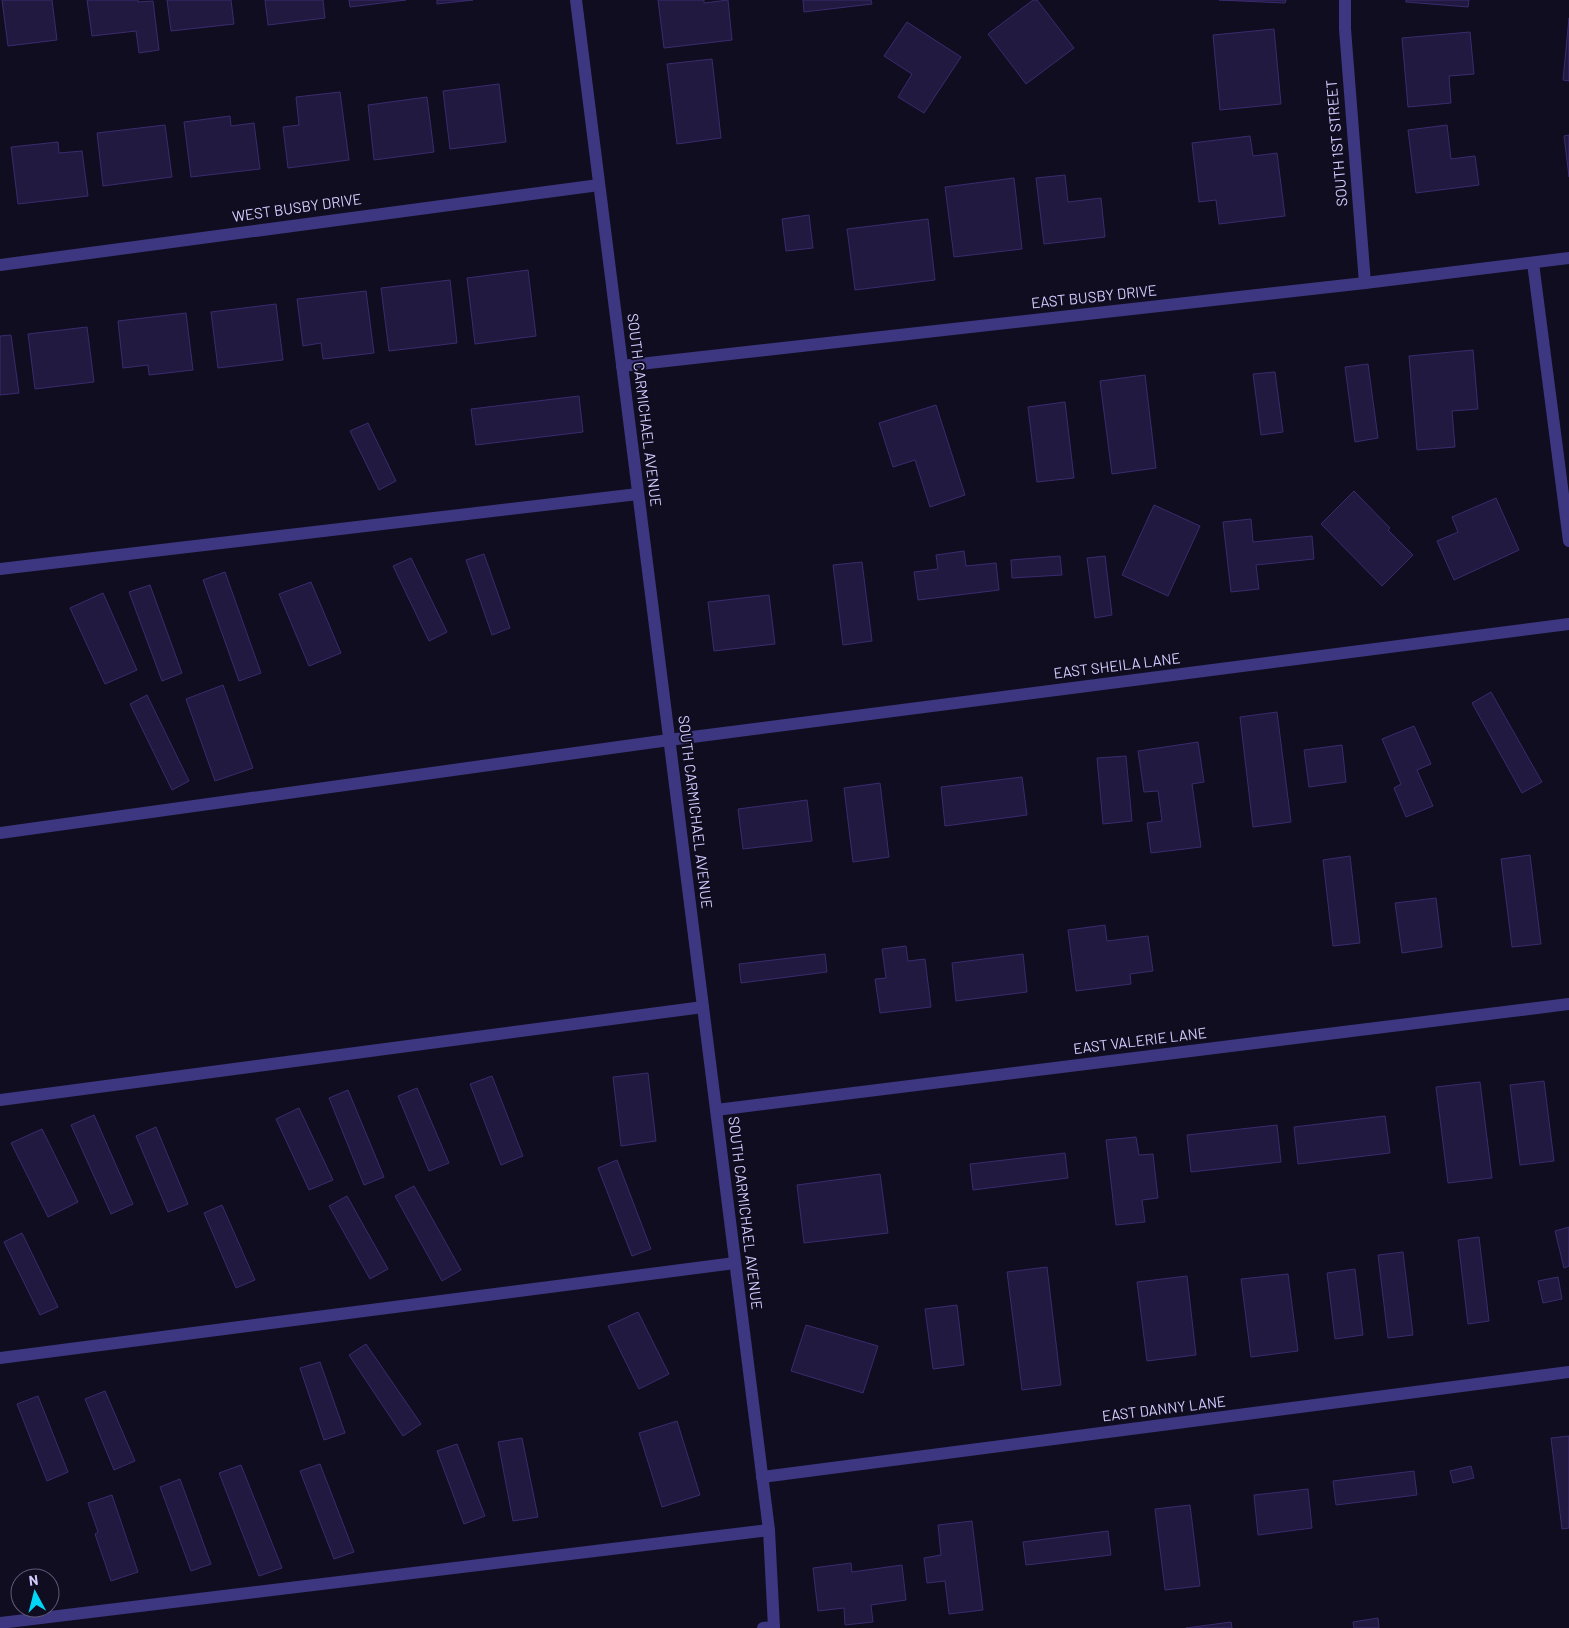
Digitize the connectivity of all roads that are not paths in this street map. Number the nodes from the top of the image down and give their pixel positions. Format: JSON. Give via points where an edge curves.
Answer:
{"nodes":[{"id":1,"x":576,"y":0,"type":"edge"},
{"id":2,"x":1345,"y":0,"type":"edge"},
{"id":3,"x":599,"y":184,"type":"junction"},
{"id":4,"x":1569,"y":258,"type":"edge"},
{"id":5,"x":1533,"y":263,"type":"junction"},
{"id":6,"x":0,"y":265,"type":"edge"},
{"id":7,"x":1365,"y":283,"type":"junction"},
{"id":8,"x":622,"y":366,"type":"junction"},
{"id":9,"x":638,"y":494,"type":"junction"},
{"id":10,"x":1569,"y":541,"type":"edge"},
{"id":11,"x":0,"y":569,"type":"edge"},
{"id":12,"x":1569,"y":624,"type":"edge"},
{"id":13,"x":669,"y":740,"type":"junction"},
{"id":14,"x":0,"y":833,"type":"edge"},
{"id":15,"x":1569,"y":1004,"type":"edge"},
{"id":16,"x":703,"y":1007,"type":"junction"},
{"id":17,"x":0,"y":1100,"type":"edge"},
{"id":18,"x":716,"y":1110,"type":"junction"},
{"id":19,"x":735,"y":1263,"type":"junction"},
{"id":20,"x":0,"y":1358,"type":"edge"},
{"id":21,"x":1569,"y":1372,"type":"edge"},
{"id":22,"x":762,"y":1477,"type":"junction"},
{"id":23,"x":769,"y":1530,"type":"junction"},
{"id":24,"x":0,"y":1623,"type":"edge"},
{"id":25,"x":771,"y":1628,"type":"edge"}],
"edges":[{"from":1,"to":3,"type":"street","name":"SOUTH CARMICHAEL AVENUE"},
{"from":2,"to":7,"type":"street","name":"SOUTH 1ST STREET"},
{"from":3,"to":6,"type":"street","name":"WEST BUSBY DRIVE"},
{"from":3,"to":8,"type":"street","name":"SOUTH CARMICHAEL AVENUE"},
{"from":4,"to":5,"type":"street","name":"EAST BUSBY DRIVE"},
{"from":5,"to":7,"type":"street","name":"EAST BUSBY DRIVE"},
{"from":5,"to":10,"type":"street"},
{"from":7,"to":8,"type":"street","name":"EAST BUSBY DRIVE"},
{"from":8,"to":9,"type":"street","name":"SOUTH CARMICHAEL AVENUE"},
{"from":9,"to":11,"type":"street"},
{"from":9,"to":13,"type":"street","name":"SOUTH CARMICHAEL AVENUE"},
{"from":12,"to":13,"type":"street","name":"EAST SHEILA LANE"},
{"from":13,"to":14,"type":"street","name":"EAST SHEILA LANE"},
{"from":13,"to":16,"type":"street","name":"SOUTH CARMICHAEL AVENUE"},
{"from":15,"to":18,"type":"street","name":"EAST VALERIE LANE"},
{"from":16,"to":17,"type":"street"},
{"from":16,"to":18,"type":"street","name":"SOUTH CARMICHAEL AVENUE"},
{"from":18,"to":19,"type":"street","name":"SOUTH CARMICHAEL AVENUE"},
{"from":19,"to":20,"type":"street"},
{"from":19,"to":22,"type":"street","name":"SOUTH CARMICHAEL AVENUE"},
{"from":21,"to":22,"type":"street","name":"EAST DANNY LANE"},
{"from":22,"to":23,"type":"street","name":"SOUTH CARMICHAEL AVENUE"},
{"from":23,"to":24,"type":"street"},
{"from":23,"to":25,"type":"street","name":"SOUTH CARMICHAEL AVENUE"}]}
